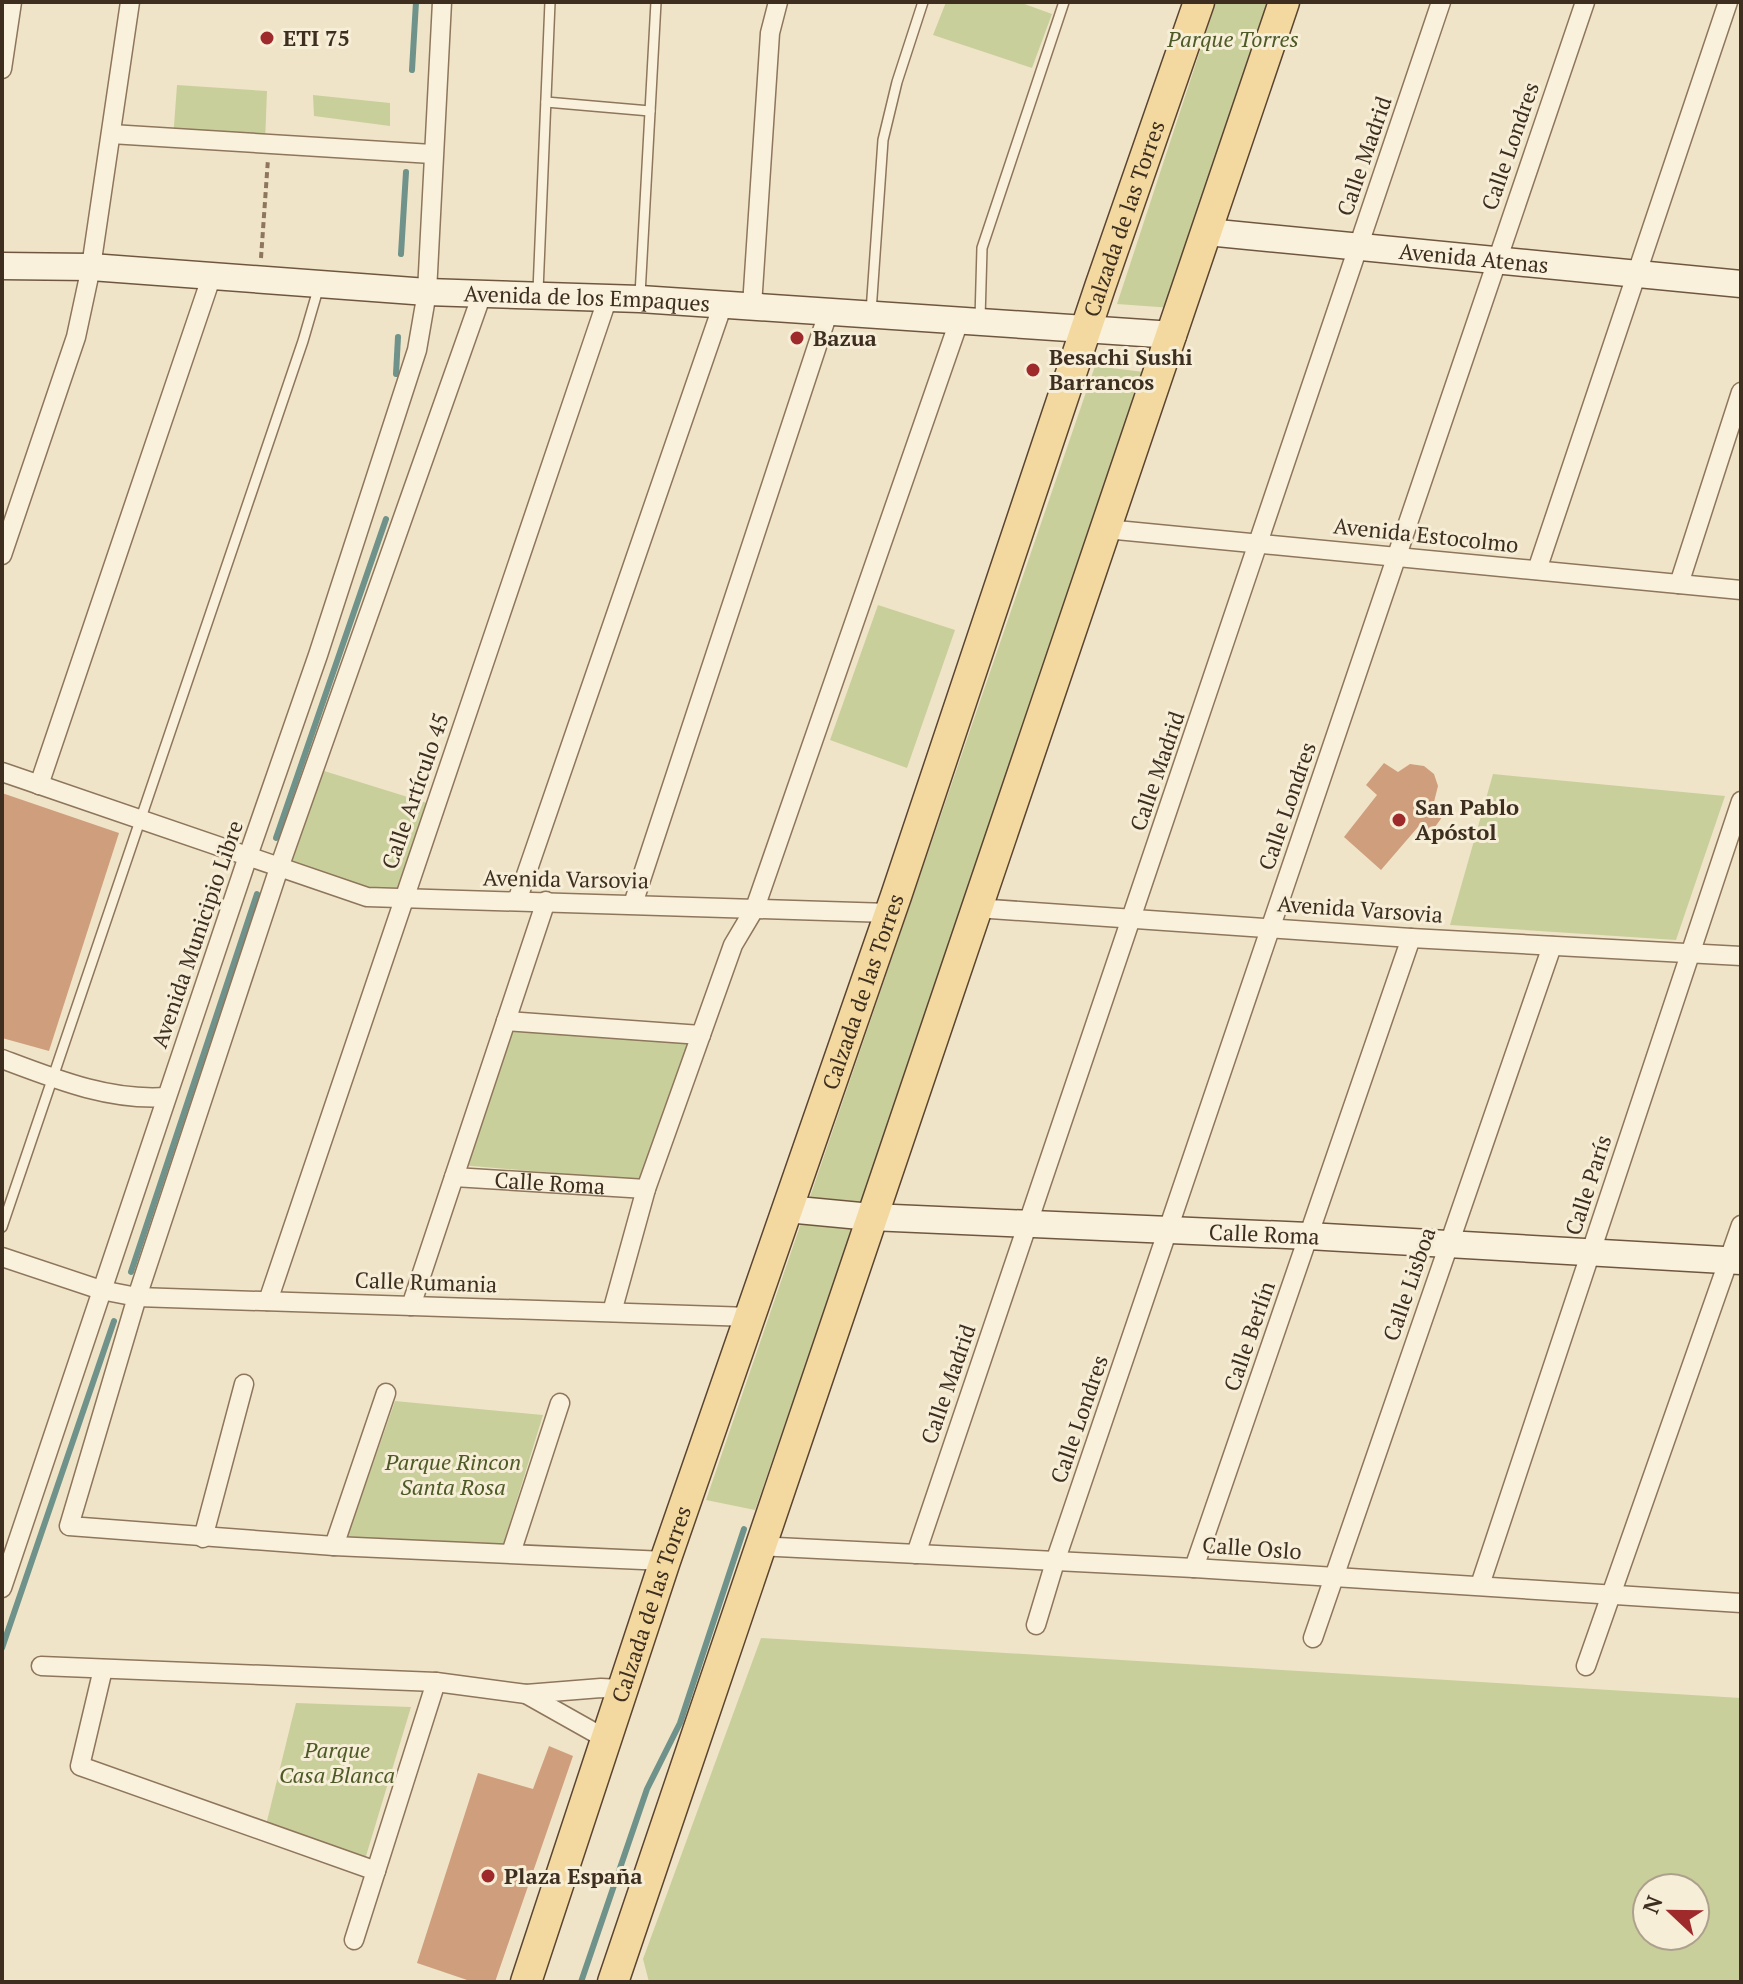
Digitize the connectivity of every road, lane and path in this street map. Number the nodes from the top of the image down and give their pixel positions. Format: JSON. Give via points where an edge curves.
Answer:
{"nodes":[{"id":1,"x":12,"y":2,"type":"edge"},
{"id":2,"x":130,"y":2,"type":"edge"},
{"id":3,"x":442,"y":2,"type":"edge"},
{"id":4,"x":550,"y":2,"type":"edge"},
{"id":5,"x":656,"y":2,"type":"edge"},
{"id":6,"x":778,"y":2,"type":"edge"},
{"id":7,"x":923,"y":2,"type":"edge"},
{"id":8,"x":1064,"y":2,"type":"edge"},
{"id":9,"x":1199,"y":2,"type":"edge"},
{"id":10,"x":1284,"y":2,"type":"edge"},
{"id":11,"x":1441,"y":2,"type":"edge"},
{"id":12,"x":1585,"y":2,"type":"edge"},
{"id":13,"x":1728,"y":2,"type":"edge"},
{"id":14,"x":2,"y":69,"type":"edge"},
{"id":15,"x":546,"y":102,"type":"junction"},
{"id":16,"x":650,"y":111,"type":"junction"},
{"id":17,"x":111,"y":134,"type":"junction"},
{"id":18,"x":269,"y":144,"type":"junction"},
{"id":19,"x":432,"y":154,"type":"junction"},
{"id":20,"x":1207,"y":232,"type":"junction"},
{"id":21,"x":1358,"y":247,"type":"junction"},
{"id":22,"x":1497,"y":260,"type":"junction"},
{"id":23,"x":2,"y":266,"type":"edge"},
{"id":24,"x":91,"y":267,"type":"junction"},
{"id":25,"x":1636,"y":273,"type":"junction"},
{"id":26,"x":211,"y":278,"type":"junction"},
{"id":27,"x":260,"y":281,"type":"junction"},
{"id":28,"x":1741,"y":284,"type":"edge"},
{"id":29,"x":319,"y":286,"type":"junction"},
{"id":30,"x":427,"y":292,"type":"junction"},
{"id":31,"x":482,"y":294,"type":"junction"},
{"id":32,"x":538,"y":295,"type":"junction"},
{"id":33,"x":608,"y":297,"type":"junction"},
{"id":34,"x":640,"y":299,"type":"junction"},
{"id":35,"x":723,"y":304,"type":"junction"},
{"id":36,"x":752,"y":306,"type":"junction"},
{"id":37,"x":828,"y":313,"type":"junction"},
{"id":38,"x":871,"y":316,"type":"junction"},
{"id":39,"x":970,"y":322,"type":"junction"},
{"id":40,"x":1086,"y":329,"type":"junction"},
{"id":41,"x":1173,"y":335,"type":"junction"},
{"id":42,"x":1741,"y":392,"type":"edge"},
{"id":43,"x":1106,"y":529,"type":"junction"},
{"id":44,"x":1259,"y":543,"type":"junction"},
{"id":45,"x":2,"y":555,"type":"edge"},
{"id":46,"x":1397,"y":557,"type":"junction"},
{"id":47,"x":1537,"y":570,"type":"junction"},
{"id":48,"x":1679,"y":584,"type":"junction"},
{"id":49,"x":1741,"y":590,"type":"edge"},
{"id":50,"x":2,"y":772,"type":"edge"},
{"id":51,"x":39,"y":785,"type":"junction"},
{"id":52,"x":1741,"y":801,"type":"edge"},
{"id":53,"x":139,"y":819,"type":"junction"},
{"id":54,"x":248,"y":856,"type":"junction"},
{"id":55,"x":279,"y":868,"type":"junction"},
{"id":56,"x":404,"y":900,"type":"junction"},
{"id":57,"x":517,"y":901,"type":"junction"},
{"id":58,"x":546,"y":901,"type":"junction"},
{"id":59,"x":633,"y":904,"type":"junction"},
{"id":60,"x":755,"y":908,"type":"junction"},
{"id":61,"x":976,"y":908,"type":"junction"},
{"id":62,"x":889,"y":913,"type":"junction"},
{"id":63,"x":1133,"y":919,"type":"junction"},
{"id":64,"x":1272,"y":927,"type":"junction"},
{"id":65,"x":1411,"y":938,"type":"junction"},
{"id":66,"x":1552,"y":946,"type":"junction"},
{"id":67,"x":1690,"y":955,"type":"junction"},
{"id":68,"x":1741,"y":956,"type":"edge"},
{"id":69,"x":506,"y":1021,"type":"junction"},
{"id":70,"x":701,"y":1035,"type":"junction"},
{"id":71,"x":2,"y":1059,"type":"edge"},
{"id":72,"x":52,"y":1078,"type":"junction"},
{"id":73,"x":166,"y":1097,"type":"junction"},
{"id":74,"x":454,"y":1177,"type":"junction"},
{"id":75,"x":646,"y":1189,"type":"junction"},
{"id":76,"x":787,"y":1209,"type":"junction"},
{"id":77,"x":871,"y":1217,"type":"junction"},
{"id":78,"x":1027,"y":1223,"type":"junction"},
{"id":79,"x":1741,"y":1225,"type":"edge"},
{"id":80,"x":2,"y":1227,"type":"edge"},
{"id":81,"x":1170,"y":1229,"type":"junction"},
{"id":82,"x":1308,"y":1236,"type":"junction"},
{"id":83,"x":1449,"y":1244,"type":"junction"},
{"id":84,"x":1591,"y":1252,"type":"junction"},
{"id":85,"x":2,"y":1257,"type":"edge"},
{"id":86,"x":1735,"y":1260,"type":"edge"},
{"id":87,"x":101,"y":1290,"type":"junction"},
{"id":88,"x":137,"y":1297,"type":"junction"},
{"id":89,"x":268,"y":1301,"type":"junction"},
{"id":90,"x":411,"y":1306,"type":"junction"},
{"id":91,"x":612,"y":1312,"type":"junction"},
{"id":92,"x":750,"y":1317,"type":"junction"},
{"id":93,"x":244,"y":1384,"type":"dead end"},
{"id":94,"x":386,"y":1393,"type":"dead end"},
{"id":95,"x":560,"y":1403,"type":"dead end"},
{"id":96,"x":203,"y":1538,"type":"junction"},
{"id":97,"x":334,"y":1546,"type":"junction"},
{"id":98,"x":759,"y":1546,"type":"junction"},
{"id":99,"x":511,"y":1553,"type":"junction"},
{"id":100,"x":916,"y":1554,"type":"junction"},
{"id":101,"x":665,"y":1561,"type":"junction"},
{"id":102,"x":1055,"y":1562,"type":"junction"},
{"id":103,"x":1194,"y":1568,"type":"junction"},
{"id":104,"x":1334,"y":1577,"type":"junction"},
{"id":105,"x":1480,"y":1585,"type":"junction"},
{"id":106,"x":2,"y":1588,"type":"edge"},
{"id":107,"x":1613,"y":1594,"type":"junction"},
{"id":108,"x":1741,"y":1603,"type":"edge"},
{"id":109,"x":1036,"y":1625,"type":"dead end"},
{"id":110,"x":1313,"y":1638,"type":"dead end"},
{"id":111,"x":41,"y":1666,"type":"dead end"},
{"id":112,"x":1586,"y":1666,"type":"dead end"},
{"id":113,"x":103,"y":1669,"type":"junction"},
{"id":114,"x":436,"y":1682,"type":"junction"},
{"id":115,"x":622,"y":1689,"type":"junction"},
{"id":116,"x":526,"y":1694,"type":"junction"},
{"id":117,"x":606,"y":1739,"type":"junction"},
{"id":118,"x":376,"y":1871,"type":"junction"},
{"id":119,"x":354,"y":1940,"type":"dead end"},
{"id":120,"x":618,"y":1976,"type":"edge"},
{"id":121,"x":526,"y":1982,"type":"edge"}],
"edges":[{"from":1,"to":14,"type":"street"},
{"from":2,"to":17,"type":"street"},
{"from":3,"to":19,"type":"street","name":"Avenida Municipio Libre"},
{"from":4,"to":15,"type":"lane"},
{"from":5,"to":16,"type":"lane"},
{"from":6,"to":36,"type":"street","via":[[770,33]]},
{"from":7,"to":38,"type":"lane","via":[[883,140]]},
{"from":8,"to":39,"type":"lane","via":[[982,248]]},
{"from":9,"to":40,"type":"main road","name":"Calzada de las Torres"},
{"from":10,"to":20,"type":"main road"},
{"from":11,"to":21,"type":"street","name":"Calle Madrid"},
{"from":12,"to":22,"type":"street","name":"Calle Londres"},
{"from":13,"to":25,"type":"street"},
{"from":15,"to":16,"type":"lane"},
{"from":15,"to":32,"type":"lane"},
{"from":16,"to":34,"type":"lane"},
{"from":17,"to":18,"type":"street"},
{"from":17,"to":24,"type":"street"},
{"from":18,"to":19,"type":"street"},
{"from":18,"to":27,"type":"path"},
{"from":19,"to":30,"type":"street","name":"Avenida Municipio Libre"},
{"from":20,"to":21,"type":"street","name":"Avenida Atenas"},
{"from":20,"to":41,"type":"main road"},
{"from":21,"to":22,"type":"street","name":"Avenida Atenas"},
{"from":21,"to":44,"type":"street","name":"Calle Madrid"},
{"from":22,"to":25,"type":"street","name":"Avenida Atenas"},
{"from":22,"to":46,"type":"street","name":"Calle Londres"},
{"from":23,"to":24,"type":"street","name":"Avenida de los Empaques"},
{"from":24,"to":26,"type":"street","name":"Avenida de los Empaques"},
{"from":24,"to":45,"type":"street","via":[[76,337]]},
{"from":25,"to":28,"type":"street","name":"Avenida Atenas"},
{"from":25,"to":47,"type":"street"},
{"from":26,"to":27,"type":"street","name":"Avenida de los Empaques"},
{"from":26,"to":51,"type":"street"},
{"from":27,"to":29,"type":"street","name":"Avenida de los Empaques"},
{"from":29,"to":30,"type":"street","name":"Avenida de los Empaques"},
{"from":29,"to":53,"type":"lane"},
{"from":30,"to":31,"type":"street","name":"Avenida de los Empaques"},
{"from":30,"to":54,"type":"street","name":"Avenida Municipio Libre","via":[[417,350],[379,472]]},
{"from":31,"to":32,"type":"street","name":"Avenida de los Empaques"},
{"from":31,"to":55,"type":"street"},
{"from":32,"to":33,"type":"street","name":"Avenida de los Empaques"},
{"from":33,"to":34,"type":"street","name":"Avenida de los Empaques"},
{"from":33,"to":56,"type":"street","name":"Calle Artículo 45"},
{"from":34,"to":35,"type":"street","name":"Avenida de los Empaques"},
{"from":35,"to":36,"type":"street","name":"Avenida de los Empaques"},
{"from":35,"to":57,"type":"street"},
{"from":36,"to":37,"type":"street","name":"Avenida de los Empaques"},
{"from":37,"to":38,"type":"street","name":"Avenida de los Empaques"},
{"from":37,"to":59,"type":"street"},
{"from":38,"to":39,"type":"street","name":"Avenida de los Empaques"},
{"from":39,"to":40,"type":"street","name":"Avenida de los Empaques"},
{"from":39,"to":60,"type":"street"},
{"from":40,"to":41,"type":"street","name":"Avenida de los Empaques"},
{"from":40,"to":62,"type":"main road","name":"Calzada de las Torres"},
{"from":41,"to":43,"type":"main road"},
{"from":42,"to":48,"type":"street"},
{"from":43,"to":44,"type":"street","name":"Avenida Estocolmo"},
{"from":43,"to":61,"type":"main road"},
{"from":44,"to":46,"type":"street","name":"Avenida Estocolmo"},
{"from":44,"to":63,"type":"street","name":"Calle Madrid"},
{"from":46,"to":47,"type":"street","name":"Avenida Estocolmo"},
{"from":46,"to":64,"type":"street","name":"Calle Londres"},
{"from":47,"to":48,"type":"street","name":"Avenida Estocolmo"},
{"from":48,"to":49,"type":"street","name":"Avenida Estocolmo"},
{"from":50,"to":51,"type":"street","name":"Avenida Varsovia"},
{"from":51,"to":53,"type":"street","name":"Avenida Varsovia"},
{"from":52,"to":67,"type":"street","name":"Calle París"},
{"from":53,"to":54,"type":"street","name":"Avenida Varsovia"},
{"from":53,"to":72,"type":"lane"},
{"from":54,"to":55,"type":"street","name":"Avenida Varsovia"},
{"from":54,"to":73,"type":"street","name":"Avenida Municipio Libre"},
{"from":55,"to":56,"type":"street","name":"Avenida Varsovia","via":[[367,897]]},
{"from":55,"to":88,"type":"street"},
{"from":56,"to":57,"type":"street","name":"Avenida Varsovia"},
{"from":56,"to":89,"type":"street","name":"Calle Artículo 45"},
{"from":57,"to":58,"type":"street","name":"Avenida Varsovia"},
{"from":58,"to":59,"type":"street","name":"Avenida Varsovia"},
{"from":58,"to":69,"type":"street"},
{"from":59,"to":60,"type":"street","name":"Avenida Varsovia"},
{"from":60,"to":62,"type":"street","name":"Avenida Varsovia"},
{"from":60,"to":70,"type":"street","via":[[733,945]]},
{"from":61,"to":63,"type":"street","name":"Avenida Varsovia"},
{"from":61,"to":77,"type":"main road"},
{"from":62,"to":76,"type":"main road","name":"Calzada de las Torres"},
{"from":63,"to":64,"type":"street","name":"Avenida Varsovia"},
{"from":63,"to":78,"type":"street","name":"Calle Madrid"},
{"from":64,"to":65,"type":"street","name":"Avenida Varsovia"},
{"from":64,"to":81,"type":"street","name":"Calle Londres"},
{"from":65,"to":66,"type":"street","name":"Avenida Varsovia"},
{"from":65,"to":82,"type":"street","name":"Calle Berlín"},
{"from":66,"to":67,"type":"street","name":"Avenida Varsovia"},
{"from":66,"to":83,"type":"street","name":"Calle Lisboa"},
{"from":67,"to":68,"type":"street","name":"Avenida Varsovia"},
{"from":67,"to":84,"type":"street","name":"Calle París"},
{"from":69,"to":70,"type":"street"},
{"from":69,"to":74,"type":"street"},
{"from":70,"to":75,"type":"street"},
{"from":71,"to":72,"type":"street"},
{"from":72,"to":73,"type":"street","via":[[114,1095]]},
{"from":72,"to":80,"type":"lane"},
{"from":73,"to":87,"type":"street","name":"Avenida Municipio Libre"},
{"from":74,"to":75,"type":"street","name":"Calle Roma"},
{"from":74,"to":90,"type":"street"},
{"from":75,"to":91,"type":"street"},
{"from":76,"to":77,"type":"street","name":"Calle Roma"},
{"from":76,"to":92,"type":"main road","name":"Calzada de las Torres"},
{"from":77,"to":78,"type":"street","name":"Calle Roma"},
{"from":77,"to":98,"type":"main road"},
{"from":78,"to":81,"type":"street","name":"Calle Roma"},
{"from":78,"to":100,"type":"street","name":"Calle Madrid"},
{"from":79,"to":86,"type":"street"},
{"from":81,"to":82,"type":"street","name":"Calle Roma"},
{"from":81,"to":102,"type":"street","name":"Calle Londres"},
{"from":82,"to":83,"type":"street","name":"Calle Roma"},
{"from":82,"to":103,"type":"street","name":"Calle Berlín"},
{"from":83,"to":84,"type":"street","name":"Calle Roma"},
{"from":83,"to":104,"type":"street","name":"Calle Lisboa"},
{"from":84,"to":86,"type":"street","name":"Calle Roma"},
{"from":84,"to":105,"type":"street","name":"Calle París"},
{"from":85,"to":87,"type":"street","name":"Calle Rumania"},
{"from":86,"to":107,"type":"street"},
{"from":87,"to":88,"type":"street","name":"Calle Rumania"},
{"from":87,"to":106,"type":"street","name":"Avenida Municipio Libre"},
{"from":88,"to":89,"type":"street","name":"Calle Rumania"},
{"from":88,"to":96,"type":"street","via":[[69,1526]]},
{"from":89,"to":90,"type":"street","name":"Calle Rumania"},
{"from":90,"to":91,"type":"street","name":"Calle Rumania"},
{"from":91,"to":92,"type":"street","name":"Calle Rumania"},
{"from":92,"to":101,"type":"main road","name":"Calzada de las Torres"},
{"from":93,"to":96,"type":"street"},
{"from":94,"to":97,"type":"street"},
{"from":95,"to":99,"type":"street"},
{"from":96,"to":97,"type":"street"},
{"from":97,"to":99,"type":"street"},
{"from":98,"to":100,"type":"street","name":"Calle Oslo"},
{"from":98,"to":120,"type":"main road"},
{"from":99,"to":101,"type":"street"},
{"from":100,"to":102,"type":"street","name":"Calle Oslo"},
{"from":101,"to":115,"type":"main road","name":"Calzada de las Torres"},
{"from":102,"to":103,"type":"street","name":"Calle Oslo"},
{"from":102,"to":109,"type":"street","name":"Calle Londres"},
{"from":103,"to":104,"type":"street","name":"Calle Oslo"},
{"from":104,"to":105,"type":"street","name":"Calle Oslo"},
{"from":104,"to":110,"type":"street","name":"Calle Lisboa"},
{"from":105,"to":107,"type":"street","name":"Calle Oslo"},
{"from":107,"to":108,"type":"street","name":"Calle Oslo"},
{"from":107,"to":112,"type":"street"},
{"from":111,"to":113,"type":"street"},
{"from":113,"to":114,"type":"street"},
{"from":113,"to":118,"type":"street","via":[[80,1766]]},
{"from":114,"to":116,"type":"street"},
{"from":114,"to":118,"type":"street"},
{"from":115,"to":116,"type":"street"},
{"from":115,"to":117,"type":"main road","name":"Calzada de las Torres"},
{"from":116,"to":117,"type":"street"},
{"from":117,"to":121,"type":"main road","name":"Calzada de las Torres"},
{"from":118,"to":119,"type":"street"}]}
